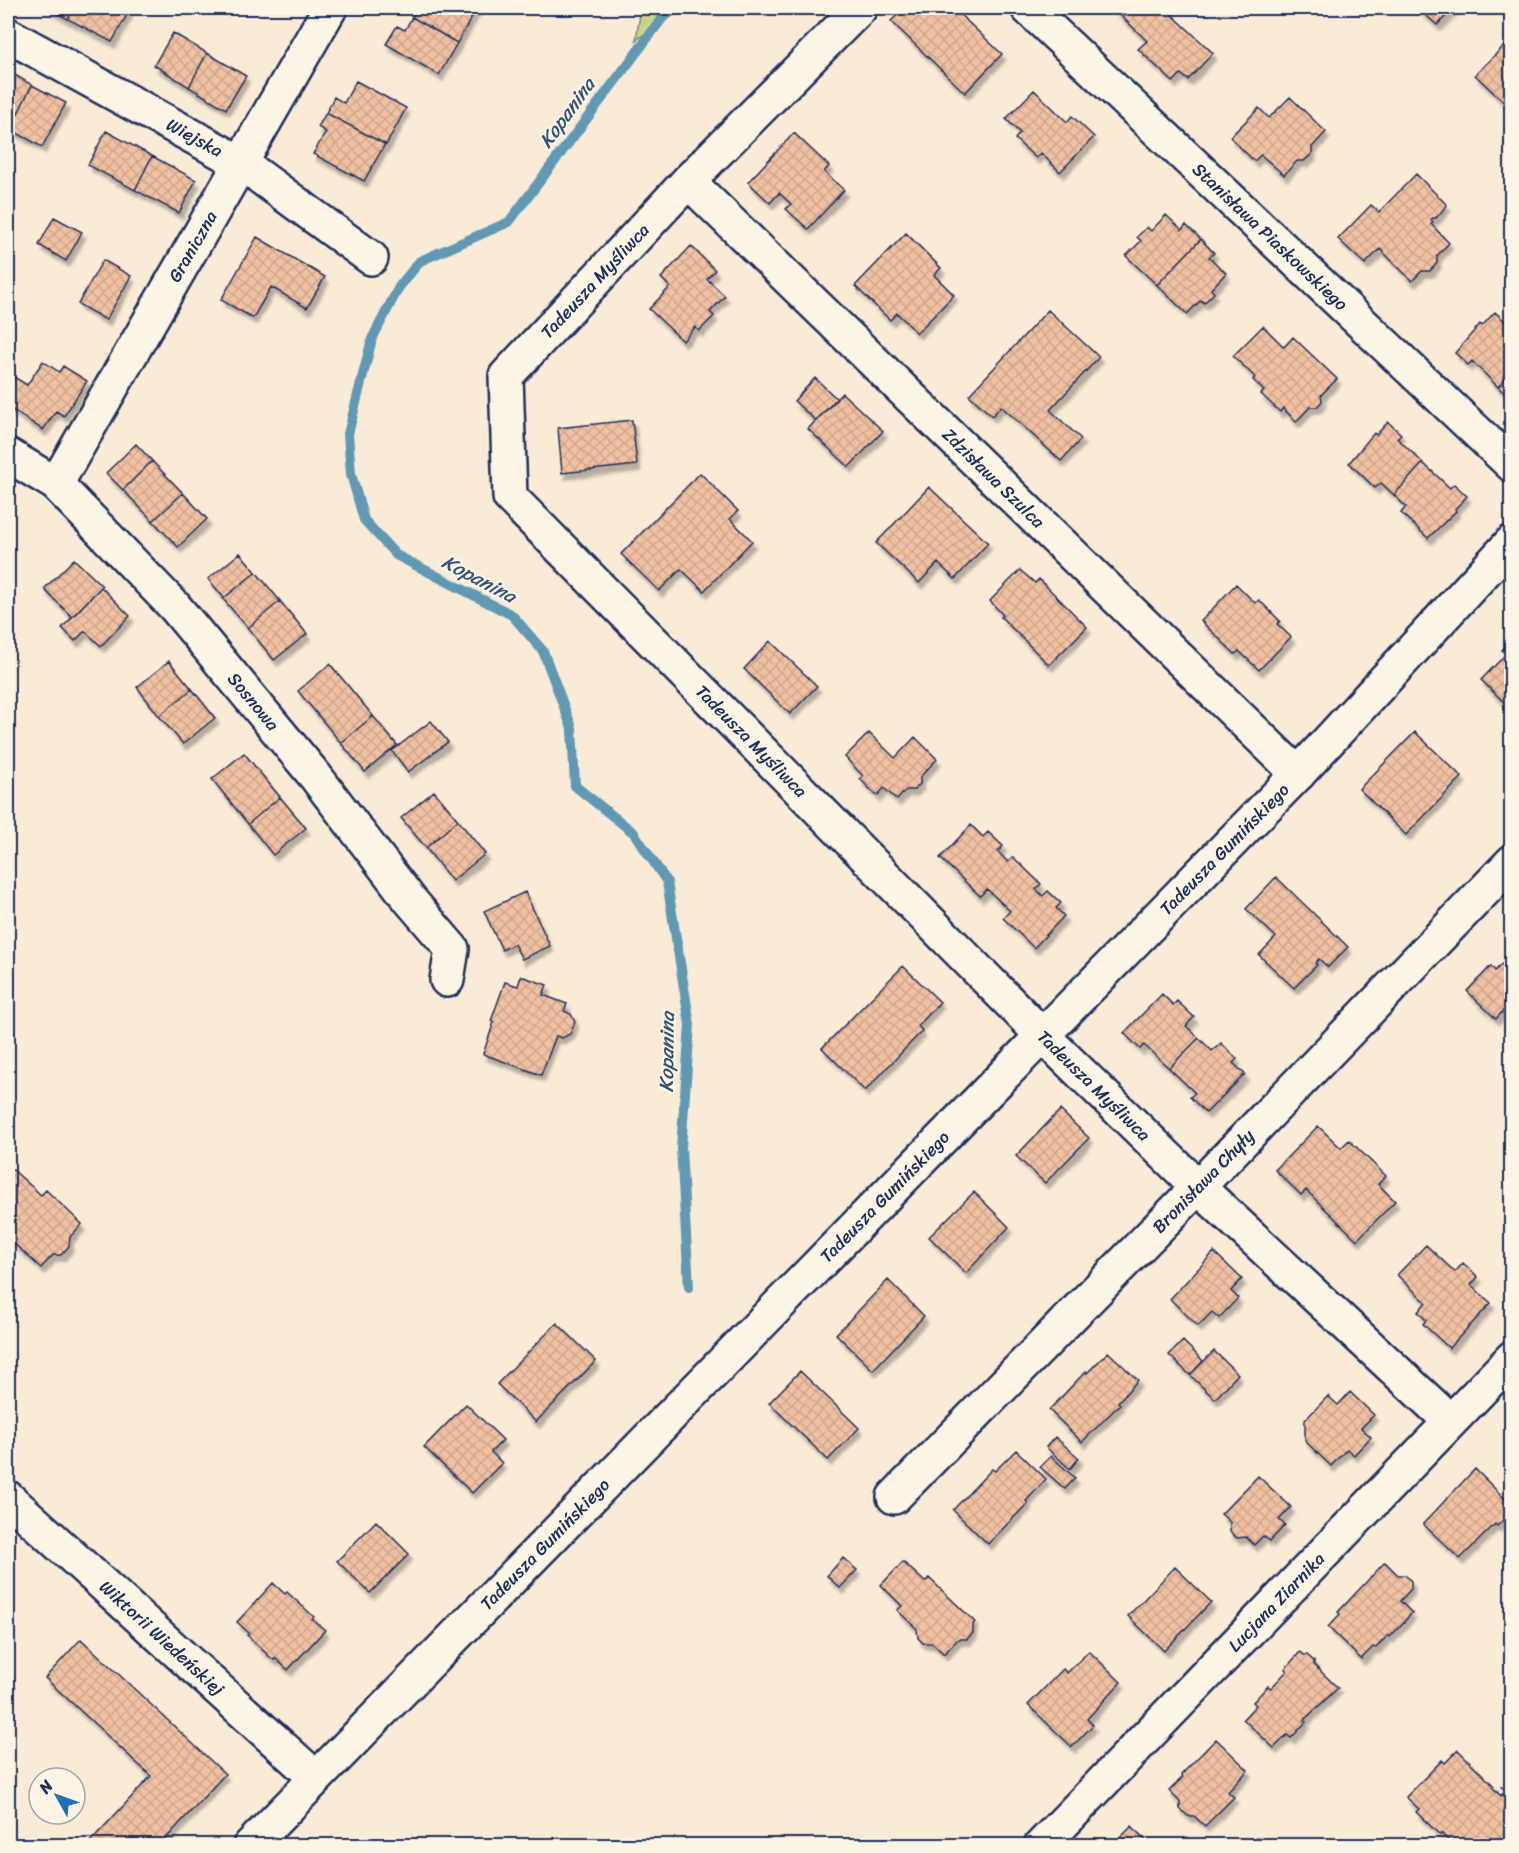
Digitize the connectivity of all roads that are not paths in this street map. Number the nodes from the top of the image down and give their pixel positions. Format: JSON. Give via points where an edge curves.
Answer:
{"nodes":[{"id":1,"x":330,"y":8,"type":"edge"},
{"id":2,"x":860,"y":8,"type":"edge"},
{"id":3,"x":1028,"y":8,"type":"edge"},
{"id":4,"x":8,"y":35,"type":"edge"},
{"id":5,"x":241,"y":163,"type":"junction"},
{"id":6,"x":688,"y":181,"type":"junction"},
{"id":7,"x":371,"y":258,"type":"dead end"},
{"id":8,"x":8,"y":456,"type":"edge"},
{"id":9,"x":1512,"y":465,"type":"edge"},
{"id":10,"x":56,"y":484,"type":"junction"},
{"id":11,"x":1512,"y":542,"type":"edge"},
{"id":12,"x":1298,"y":774,"type":"junction"},
{"id":13,"x":1512,"y":862,"type":"edge"},
{"id":14,"x":447,"y":980,"type":"dead end"},
{"id":15,"x":1042,"y":1036,"type":"junction"},
{"id":16,"x":1198,"y":1187,"type":"junction"},
{"id":17,"x":1512,"y":1358,"type":"edge"},
{"id":18,"x":1450,"y":1421,"type":"junction"},
{"id":19,"x":894,"y":1497,"type":"dead end"},
{"id":20,"x":8,"y":1498,"type":"edge"},
{"id":21,"x":316,"y":1778,"type":"junction"},
{"id":22,"x":250,"y":1845,"type":"edge"},
{"id":23,"x":1041,"y":1845,"type":"edge"}],
"edges":[{"from":1,"to":5,"type":"street","name":"Graniczna"},
{"from":2,"to":6,"type":"street","name":"Tadeusza Myśliwca"},
{"from":3,"to":9,"type":"street","name":"Stanisława Piaskowskiego"},
{"from":4,"to":5,"type":"street","name":"Wiejska"},
{"from":5,"to":7,"type":"street","name":"Wiejska"},
{"from":5,"to":10,"type":"street","name":"Graniczna"},
{"from":6,"to":12,"type":"street","name":"Zdzisława Szulca"},
{"from":6,"to":15,"type":"street","name":"Tadeusza Myśliwca","via":[[506,376],[510,497]]},
{"from":8,"to":10,"type":"street","name":"Sosnowa"},
{"from":10,"to":14,"type":"street","name":"Sosnowa","via":[[176,608],[452,949]]},
{"from":11,"to":12,"type":"street","name":"Tadeusza Gumińskiego"},
{"from":12,"to":15,"type":"street","name":"Tadeusza Gumińskiego"},
{"from":13,"to":16,"type":"street","name":"Bronisława Chyły"},
{"from":15,"to":16,"type":"street","name":"Tadeusza Myśliwca"},
{"from":15,"to":21,"type":"street","name":"Tadeusza Gumińskiego"},
{"from":16,"to":18,"type":"street","name":"Tadeusza Myśliwca"},
{"from":16,"to":19,"type":"street","name":"Bronisława Chyły"},
{"from":17,"to":18,"type":"street","name":"Lucjana Ziarnika"},
{"from":18,"to":23,"type":"street","name":"Lucjana Ziarnika"},
{"from":20,"to":21,"type":"street","name":"Wiktorii Wiedeńskiej"},
{"from":21,"to":22,"type":"street","name":"Tadeusza Gumińskiego"}]}
